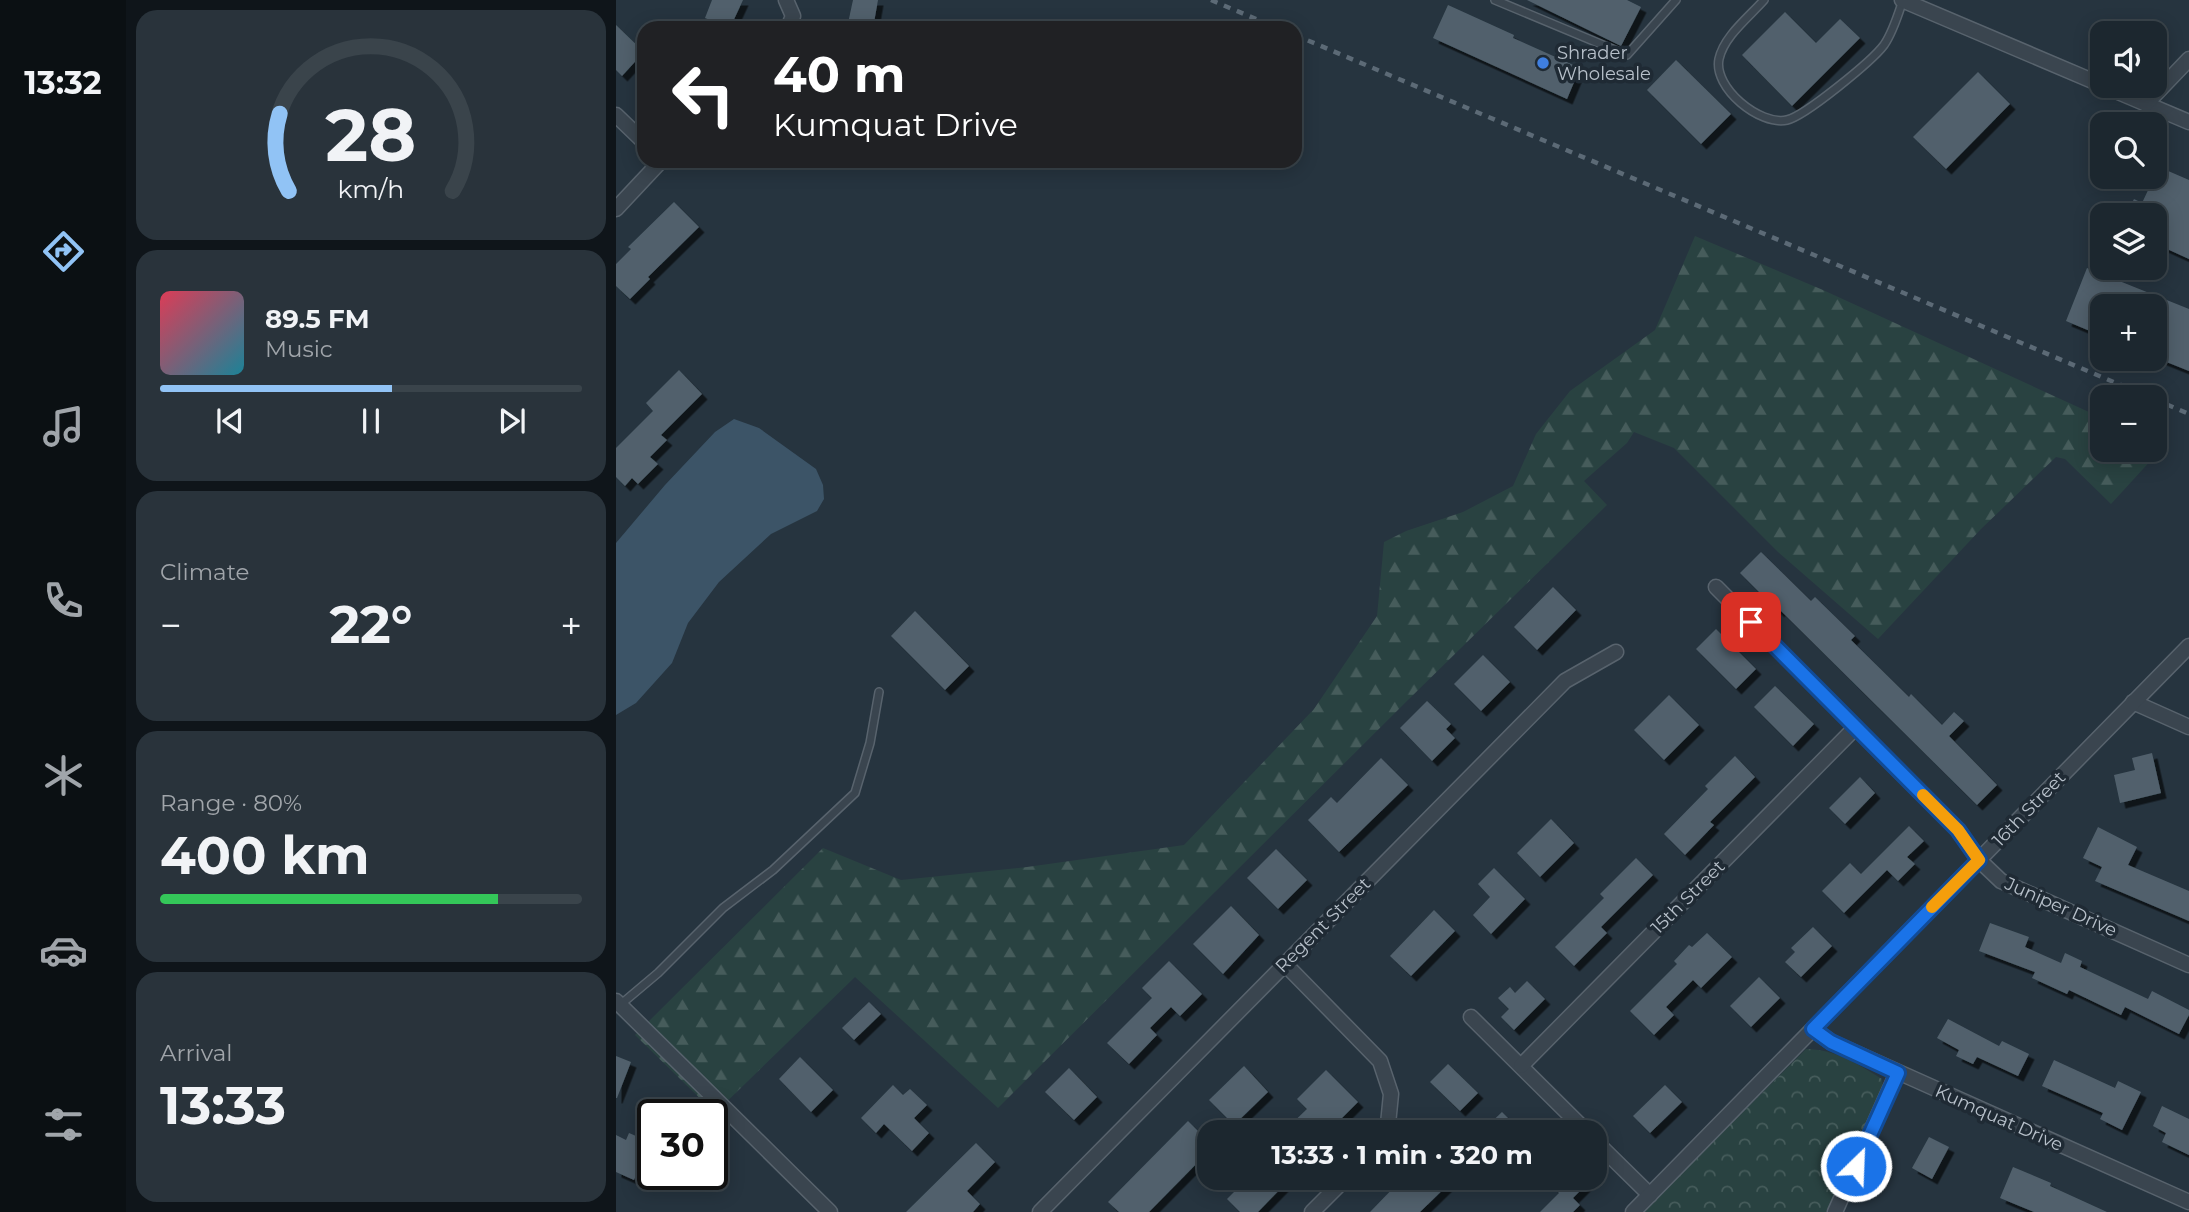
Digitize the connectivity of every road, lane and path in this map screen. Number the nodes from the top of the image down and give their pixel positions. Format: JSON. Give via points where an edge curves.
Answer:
{"nodes":[{"id":1,"x":786,"y":0,"type":"edge"},
{"id":2,"x":1495,"y":0,"type":"edge"},
{"id":3,"x":1675,"y":0,"type":"edge"},
{"id":4,"x":1765,"y":0,"type":"edge"},
{"id":5,"x":1902,"y":0,"type":"edge"},
{"id":6,"x":791,"y":21,"type":"edge"},
{"id":7,"x":2189,"y":60,"type":"edge"},
{"id":8,"x":2090,"y":80,"type":"edge"},
{"id":9,"x":2132,"y":98,"type":"edge"},
{"id":10,"x":2146,"y":104,"type":"junction"},
{"id":11,"x":616,"y":115,"type":"edge"},
{"id":12,"x":2189,"y":122,"type":"edge"},
{"id":13,"x":637,"y":135,"type":"edge"},
{"id":14,"x":655,"y":168,"type":"edge"},
{"id":15,"x":616,"y":209,"type":"edge"},
{"id":16,"x":1716,"y":587,"type":"dead end"},
{"id":17,"x":2189,"y":646,"type":"edge"},
{"id":18,"x":1616,"y":652,"type":"dead end"},
{"id":19,"x":879,"y":692,"type":"dead end"},
{"id":20,"x":2133,"y":702,"type":"junction"},
{"id":21,"x":2189,"y":727,"type":"edge"},
{"id":22,"x":1855,"y":728,"type":"junction"},
{"id":23,"x":1979,"y":860,"type":"junction"},
{"id":24,"x":1284,"y":964,"type":"junction"},
{"id":25,"x":2189,"y":965,"type":"edge"},
{"id":26,"x":618,"y":1003,"type":"edge"},
{"id":27,"x":1471,"y":1017,"type":"dead end"},
{"id":28,"x":1813,"y":1029,"type":"junction"},
{"id":29,"x":1521,"y":1066,"type":"junction"},
{"id":30,"x":1898,"y":1073,"type":"junction"},
{"id":31,"x":1388,"y":1120,"type":"edge"},
{"id":32,"x":1575,"y":1120,"type":"edge"},
{"id":33,"x":1607,"y":1153,"type":"edge"},
{"id":34,"x":1334,"y":1190,"type":"edge"},
{"id":35,"x":1650,"y":1195,"type":"junction"},
{"id":36,"x":2189,"y":1202,"type":"edge"},
{"id":37,"x":830,"y":1212,"type":"edge"},
{"id":38,"x":1040,"y":1212,"type":"edge"},
{"id":39,"x":1312,"y":1212,"type":"edge"},
{"id":40,"x":1633,"y":1212,"type":"edge"},
{"id":41,"x":1835,"y":1212,"type":"edge"}],
"edges":[{"from":1,"to":6,"type":"street"},
{"from":2,"to":3,"type":"lane","via":[[1627,55]]},
{"from":4,"to":5,"type":"lane","via":[[1724,45],[1719,60],[1724,82],[1737,99],[1771,120],[1788,120],[1863,66],[1884,45]]},
{"from":5,"to":8,"type":"street"},
{"from":7,"to":10,"type":"street"},
{"from":9,"to":10,"type":"street"},
{"from":10,"to":12,"type":"street"},
{"from":11,"to":13,"type":"street"},
{"from":14,"to":15,"type":"street"},
{"from":16,"to":22,"type":"street","name":"Juniper Drive"},
{"from":17,"to":20,"type":"street","name":"16th Street"},
{"from":18,"to":24,"type":"street","name":"Regent Street","via":[[1564,681]]},
{"from":19,"to":26,"type":"lane","via":[[855,793],[773,870],[723,908],[658,973]]},
{"from":20,"to":21,"type":"street"},
{"from":20,"to":23,"type":"street","name":"16th Street"},
{"from":22,"to":23,"type":"street","name":"Juniper Drive","via":[[1958,830]]},
{"from":22,"to":29,"type":"street","name":"15th Street"},
{"from":23,"to":25,"type":"street","name":"Juniper Drive","via":[[2001,881]]},
{"from":23,"to":28,"type":"street","name":"16th Street"},
{"from":24,"to":31,"type":"street","via":[[1380,1061],[1391,1094]]},
{"from":24,"to":38,"type":"street","name":"Regent Street"},
{"from":26,"to":37,"type":"street"},
{"from":27,"to":29,"type":"street"},
{"from":28,"to":30,"type":"street","name":"Kumquat Drive"},
{"from":28,"to":35,"type":"street","name":"16th Street"},
{"from":29,"to":32,"type":"street"},
{"from":30,"to":36,"type":"street","name":"Kumquat Drive"},
{"from":30,"to":41,"type":"street"},
{"from":33,"to":35,"type":"street"},
{"from":34,"to":39,"type":"street"},
{"from":35,"to":40,"type":"street","name":"16th Street"}]}
